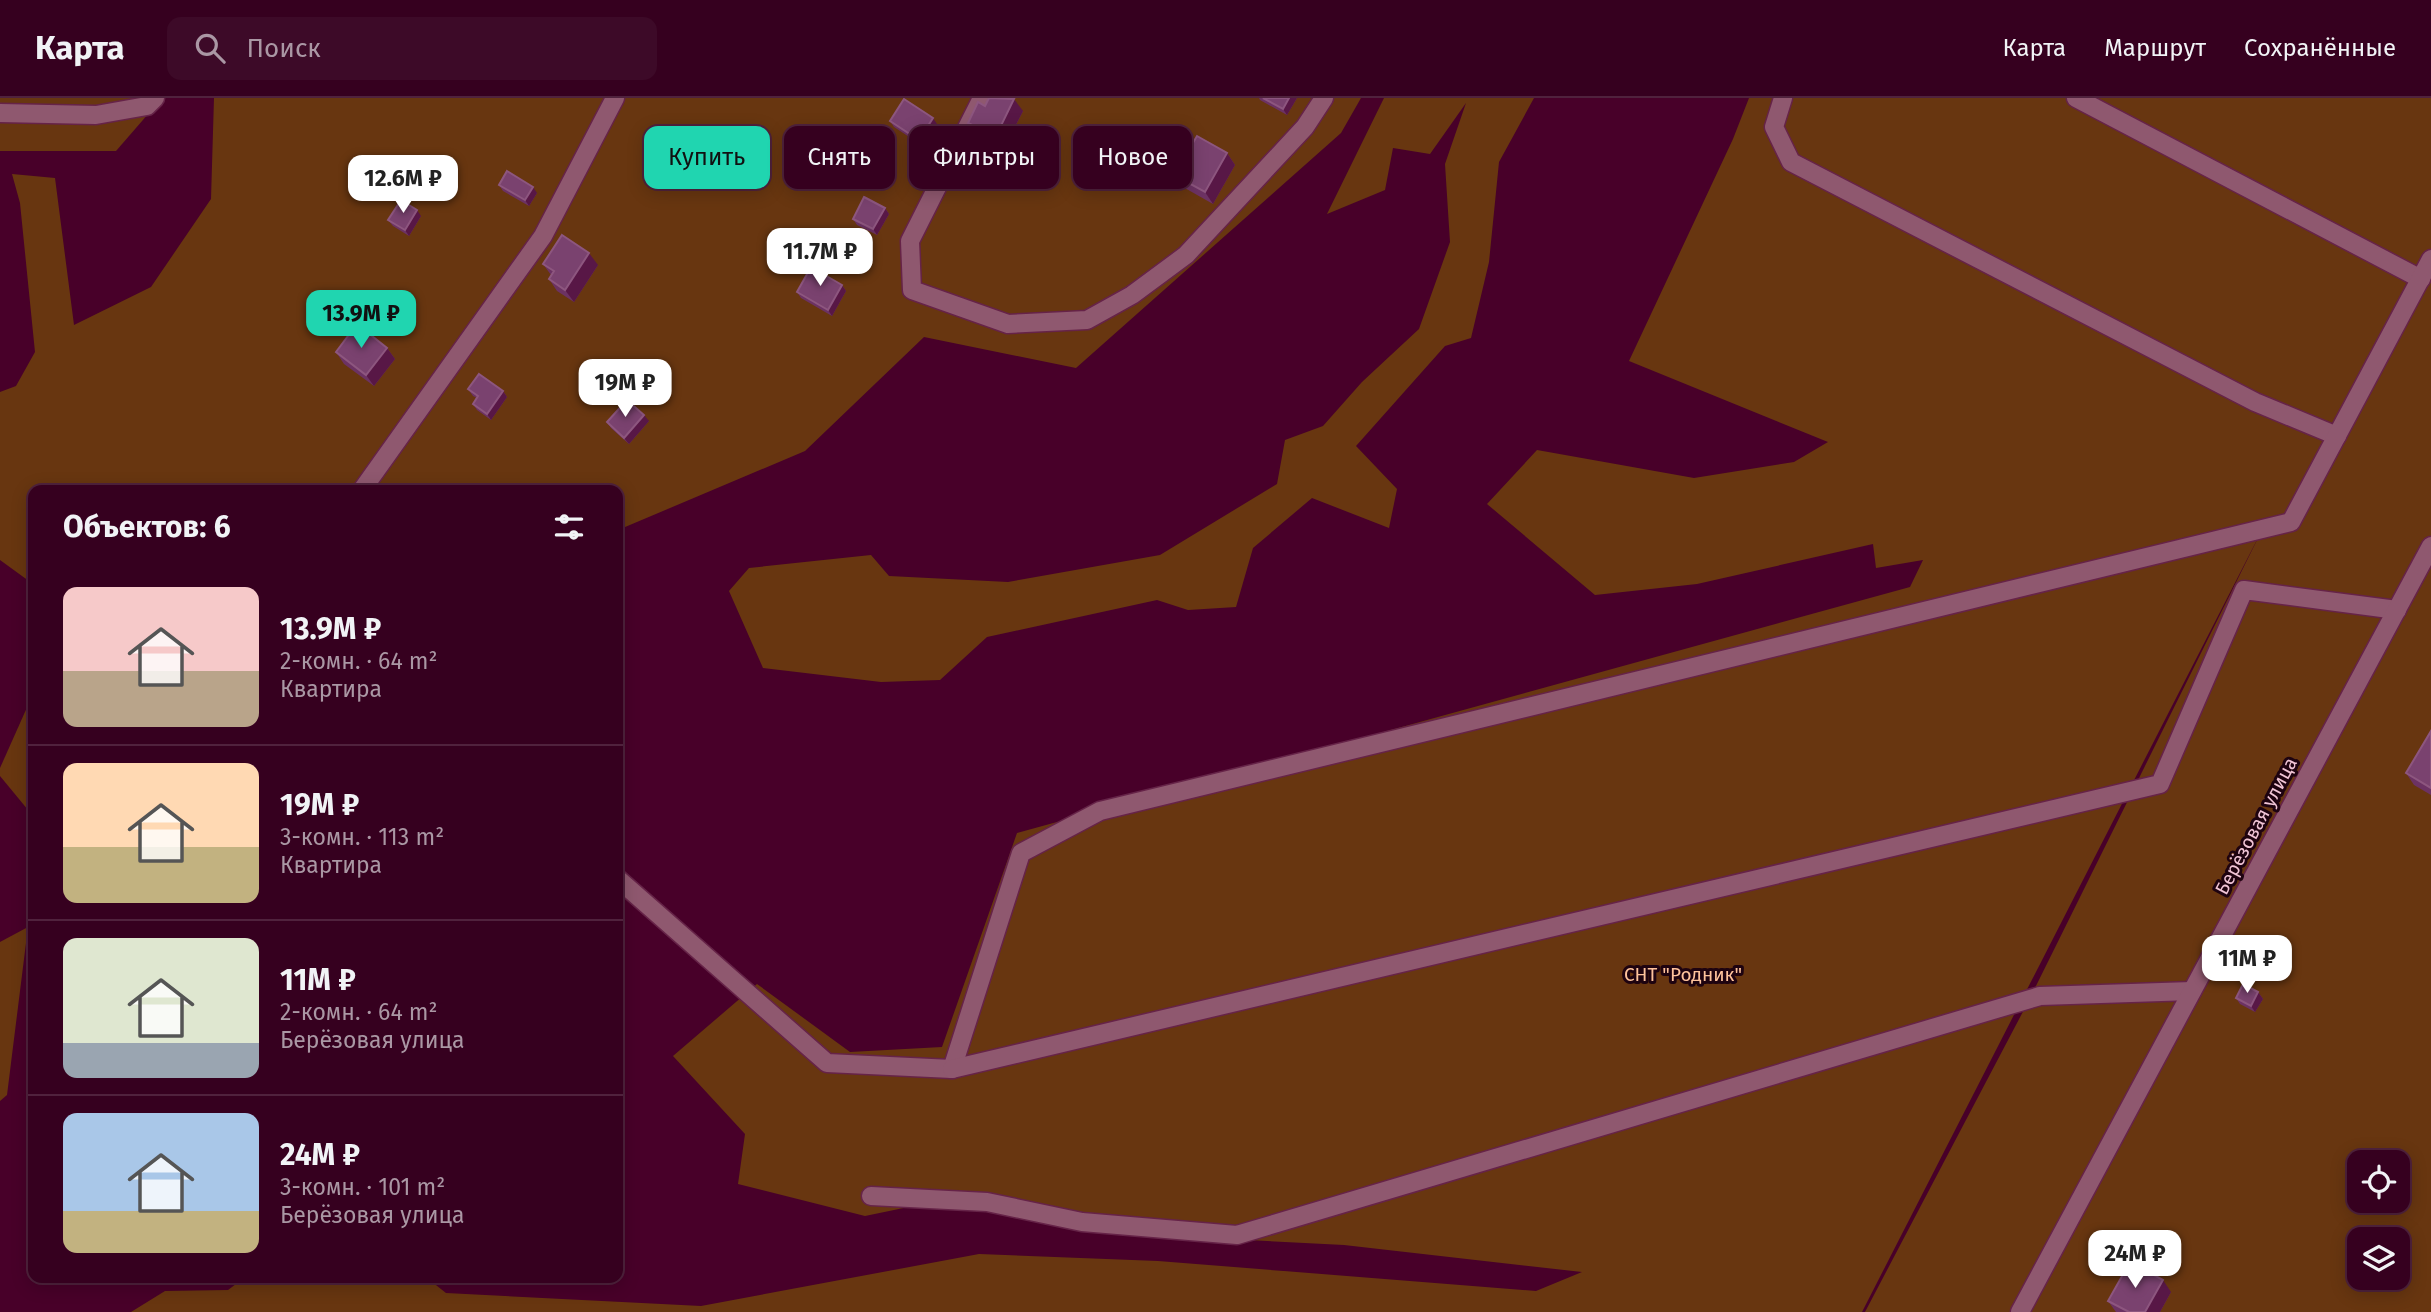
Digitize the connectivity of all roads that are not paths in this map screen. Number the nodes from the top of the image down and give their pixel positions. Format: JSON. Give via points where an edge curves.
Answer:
{"nodes":[{"id":1,"x":155,"y":98,"type":"edge"},
{"id":2,"x":615,"y":98,"type":"edge"},
{"id":3,"x":982,"y":98,"type":"edge"},
{"id":4,"x":1324,"y":98,"type":"edge"},
{"id":5,"x":1783,"y":98,"type":"edge"},
{"id":6,"x":2077,"y":98,"type":"edge"},
{"id":7,"x":0,"y":113,"type":"edge"},
{"id":8,"x":2431,"y":260,"type":"edge"},
{"id":9,"x":2421,"y":279,"type":"junction"},
{"id":10,"x":2337,"y":436,"type":"junction"},
{"id":11,"x":366,"y":485,"type":"edge"},
{"id":12,"x":2431,"y":546,"type":"edge"},
{"id":13,"x":2397,"y":610,"type":"junction"},
{"id":14,"x":623,"y":883,"type":"edge"},
{"id":15,"x":2192,"y":990,"type":"junction"},
{"id":16,"x":952,"y":1069,"type":"junction"},
{"id":17,"x":871,"y":1196,"type":"dead end"},
{"id":18,"x":2020,"y":1312,"type":"edge"}],
"edges":[{"from":1,"to":7,"type":"street","via":[[146,106],[96,116]]},
{"from":2,"to":11,"type":"street","via":[[543,236]]},
{"from":3,"to":4,"type":"street","via":[[910,241],[912,290],[1008,324],[1087,320],[1132,295],[1186,255],[1305,127]]},
{"from":5,"to":10,"type":"street","via":[[1774,127],[1790,162],[2255,402]]},
{"from":6,"to":9,"type":"street"},
{"from":8,"to":9,"type":"street"},
{"from":9,"to":10,"type":"street"},
{"from":10,"to":16,"type":"street","via":[[2291,522],[1100,811],[1021,853]]},
{"from":12,"to":13,"type":"street","name":"Берёзовая улица"},
{"from":13,"to":15,"type":"street","name":"Берёзовая улица"},
{"from":13,"to":16,"type":"street","via":[[2244,590],[2160,784]]},
{"from":14,"to":16,"type":"street","via":[[827,1063]]},
{"from":15,"to":17,"type":"street","via":[[2040,996],[1237,1234],[1082,1222],[987,1202]]},
{"from":15,"to":18,"type":"street","name":"Берёзовая улица"}]}
